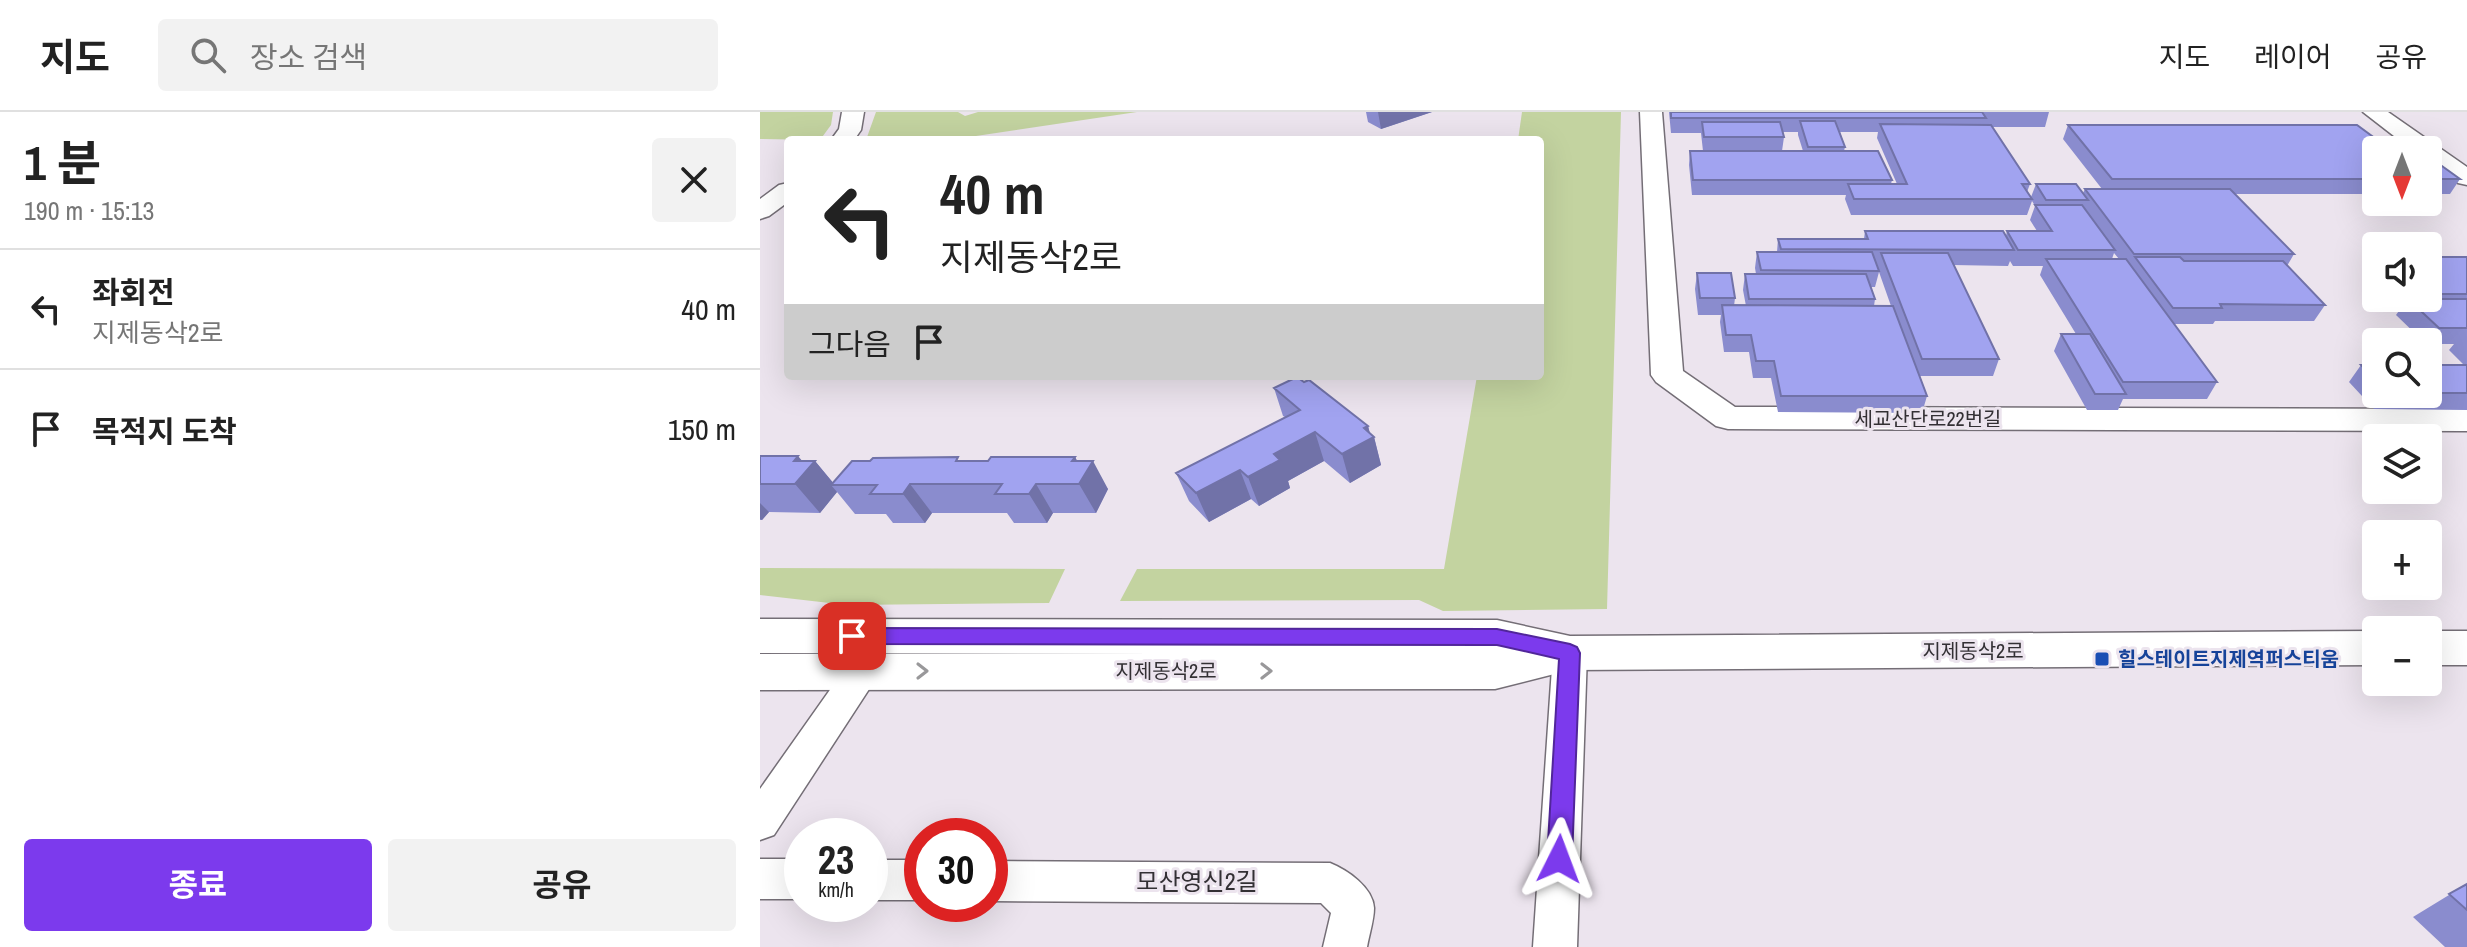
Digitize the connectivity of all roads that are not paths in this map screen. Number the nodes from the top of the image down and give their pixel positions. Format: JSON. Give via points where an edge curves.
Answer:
{"nodes":[{"id":1,"x":853,"y":112,"type":"edge"},
{"id":2,"x":1651,"y":112,"type":"edge"},
{"id":3,"x":2374,"y":112,"type":"edge"},
{"id":4,"x":845,"y":136,"type":"edge"},
{"id":5,"x":2408,"y":136,"type":"edge"},
{"id":6,"x":2442,"y":160,"type":"edge"},
{"id":7,"x":2467,"y":178,"type":"edge"},
{"id":8,"x":784,"y":193,"type":"edge"},
{"id":9,"x":760,"y":211,"type":"edge"},
{"id":10,"x":2467,"y":420,"type":"edge"},
{"id":11,"x":760,"y":636,"type":"edge"},
{"id":12,"x":2362,"y":648,"type":"edge"},
{"id":13,"x":2442,"y":648,"type":"edge"},
{"id":14,"x":2467,"y":648,"type":"edge"},
{"id":15,"x":1570,"y":653,"type":"junction"},
{"id":16,"x":863,"y":670,"type":"junction"},
{"id":17,"x":760,"y":672,"type":"edge"},
{"id":18,"x":760,"y":822,"type":"edge"},
{"id":19,"x":760,"y":879,"type":"edge"},
{"id":20,"x":784,"y":879,"type":"edge"},
{"id":21,"x":1008,"y":881,"type":"edge"},
{"id":22,"x":1345,"y":947,"type":"edge"},
{"id":23,"x":1555,"y":947,"type":"edge"}],
"edges":[{"from":1,"to":4,"type":"street"},
{"from":2,"to":10,"type":"street","name":"세교산단로22번길","via":[[1667,375],[1728,418]]},
{"from":3,"to":5,"type":"street"},
{"from":6,"to":7,"type":"street"},
{"from":8,"to":9,"type":"street"},
{"from":11,"to":15,"type":"street","name":"지제동삭2로","via":[[1497,637]]},
{"from":12,"to":15,"type":"street","name":"지제동삭2로"},
{"from":13,"to":14,"type":"street"},
{"from":16,"to":15,"type":"street","name":"지제동삭2로","one_way":true,"via":[[1495,671]]},
{"from":15,"to":23,"type":"street"},
{"from":16,"to":17,"type":"street","name":"지제동삭2로"},
{"from":16,"to":18,"type":"street"},
{"from":19,"to":20,"type":"street"},
{"from":21,"to":22,"type":"street","name":"모산영신2길","via":[[1330,883],[1353,906]]}]}
